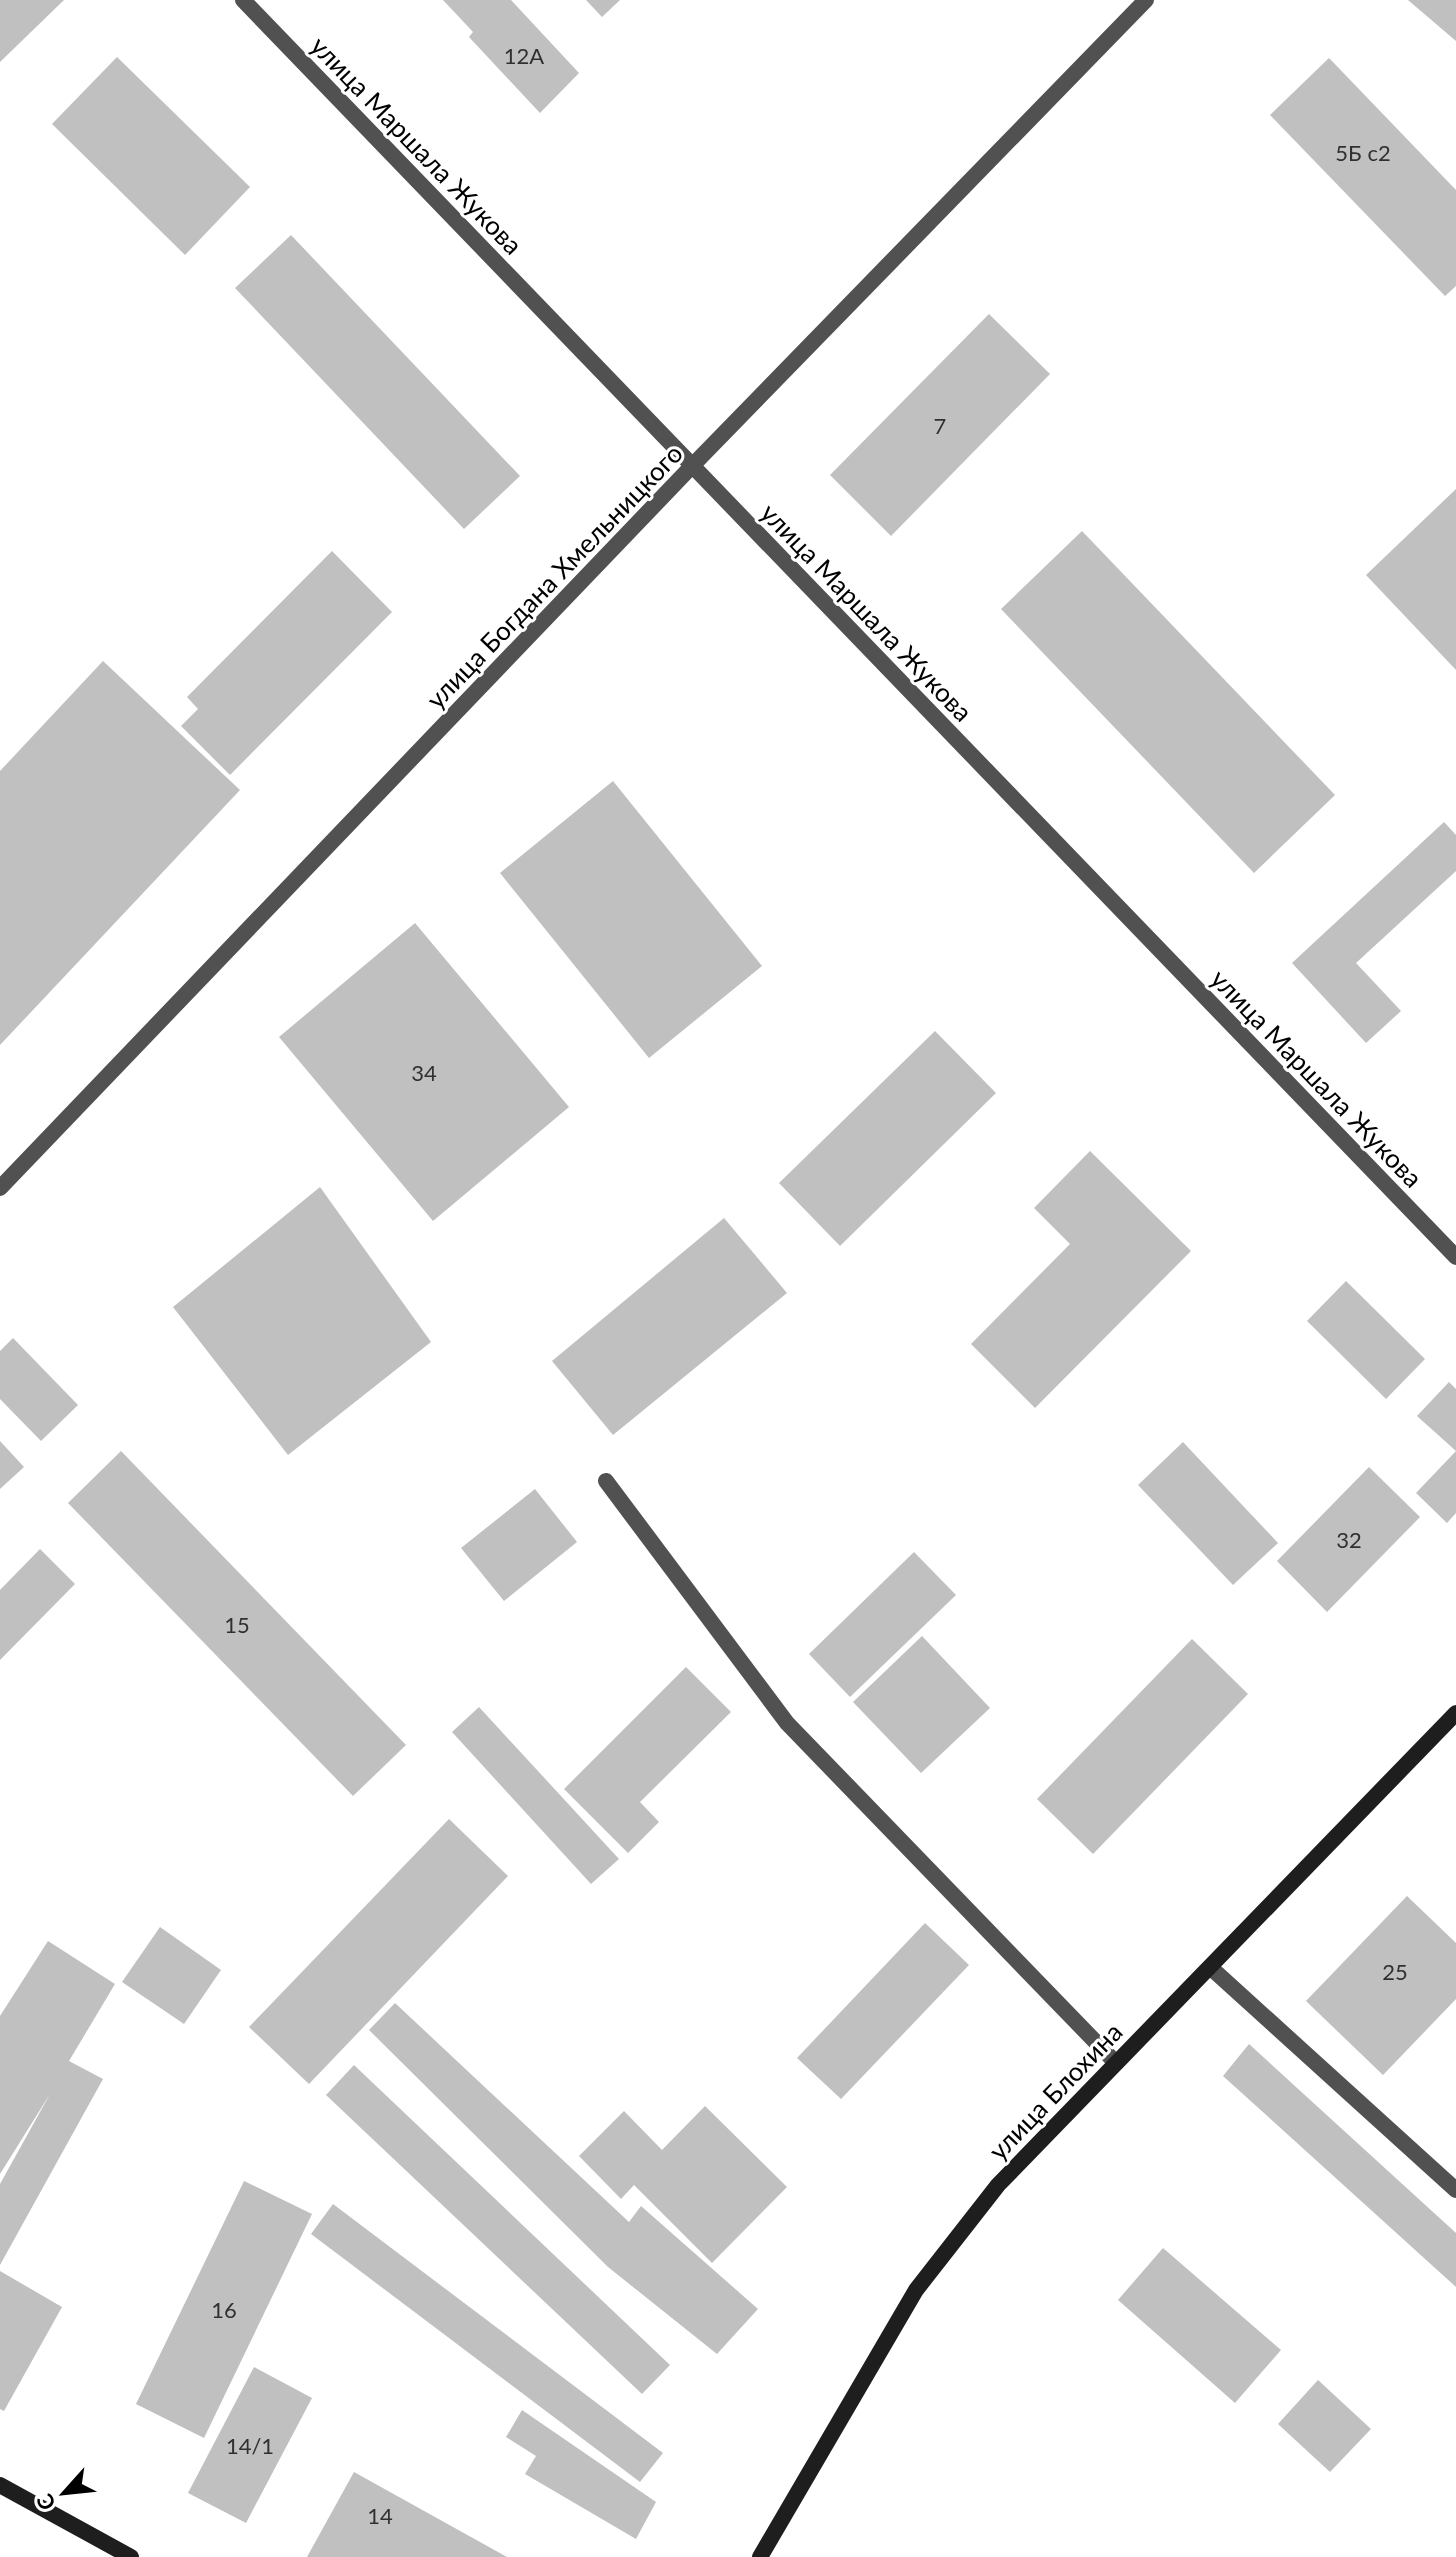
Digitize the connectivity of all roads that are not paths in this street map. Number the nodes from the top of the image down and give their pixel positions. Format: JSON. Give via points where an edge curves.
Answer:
{"nodes":[{"id":1,"x":243,"y":0,"type":"edge"},
{"id":2,"x":1146,"y":0,"type":"edge"},
{"id":3,"x":692,"y":466,"type":"junction"},
{"id":4,"x":0,"y":1188,"type":"edge"},
{"id":5,"x":1456,"y":1257,"type":"edge"},
{"id":6,"x":606,"y":1481,"type":"dead end"},
{"id":7,"x":1456,"y":1713,"type":"edge"},
{"id":8,"x":1210,"y":1967,"type":"junction"},
{"id":9,"x":1116,"y":2063,"type":"junction"},
{"id":10,"x":1456,"y":2190,"type":"edge"},
{"id":11,"x":0,"y":2485,"type":"edge"},
{"id":12,"x":131,"y":2557,"type":"edge"},
{"id":13,"x":760,"y":2557,"type":"edge"}],
"edges":[{"from":1,"to":3,"type":"street","name":"улица Маршала Жукова"},
{"from":2,"to":3,"type":"street","name":"улица Богдана Хмельницкого"},
{"from":3,"to":4,"type":"street","name":"улица Богдана Хмельницкого"},
{"from":3,"to":5,"type":"street","name":"улица Маршала Жукова"},
{"from":6,"to":9,"type":"street","via":[[787,1723]]},
{"from":7,"to":8,"type":"main road","name":"улица Блохина"},
{"from":8,"to":9,"type":"main road","name":"улица Блохина"},
{"from":8,"to":10,"type":"street"},
{"from":9,"to":13,"type":"main road","name":"улица Блохина","via":[[998,2185],[916,2290]]},
{"from":11,"to":12,"type":"main road"}]}
